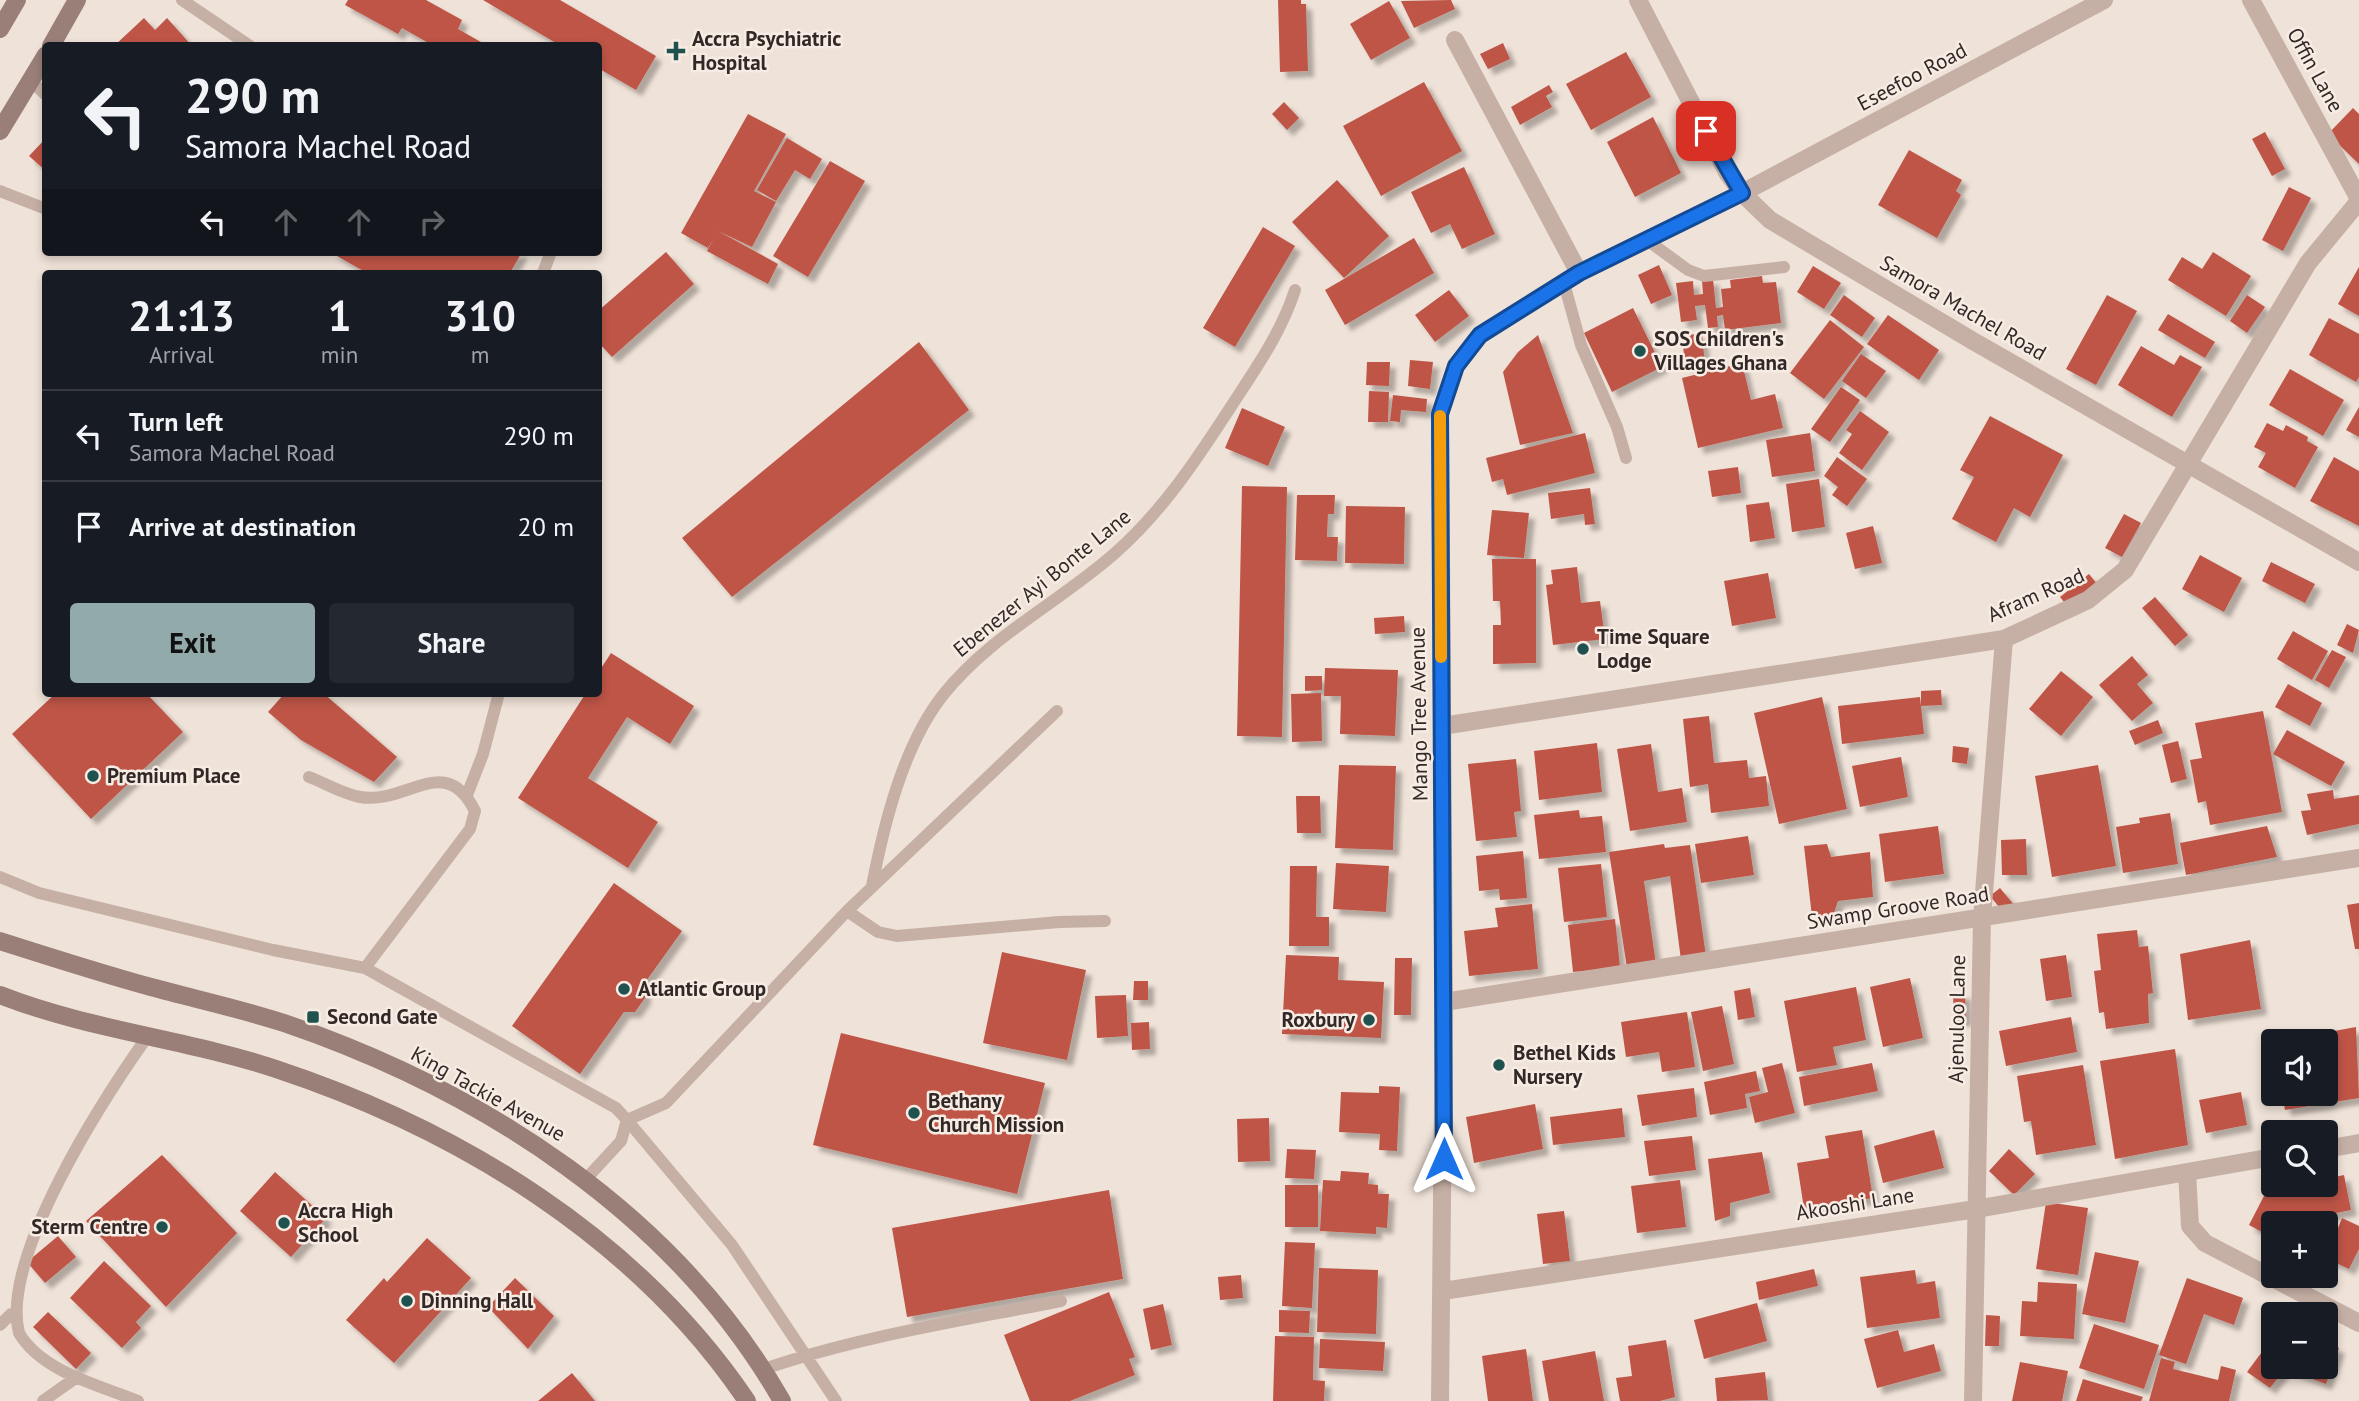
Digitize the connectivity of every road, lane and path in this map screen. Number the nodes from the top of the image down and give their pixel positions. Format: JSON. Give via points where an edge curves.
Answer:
{"nodes":[{"id":1,"x":18,"y":0,"type":"edge"},
{"id":2,"x":77,"y":0,"type":"edge"},
{"id":3,"x":182,"y":0,"type":"edge"},
{"id":4,"x":1638,"y":0,"type":"edge"},
{"id":5,"x":2104,"y":0,"type":"edge"},
{"id":6,"x":2251,"y":0,"type":"edge"},
{"id":7,"x":0,"y":29,"type":"edge"},
{"id":8,"x":1455,"y":40,"type":"dead end"},
{"id":9,"x":53,"y":42,"type":"edge"},
{"id":10,"x":244,"y":42,"type":"edge"},
{"id":11,"x":42,"y":62,"type":"edge"},
{"id":12,"x":31,"y":81,"type":"junction"},
{"id":13,"x":42,"y":91,"type":"edge"},
{"id":14,"x":0,"y":131,"type":"edge"},
{"id":15,"x":0,"y":191,"type":"edge"},
{"id":16,"x":1742,"y":193,"type":"junction"},
{"id":17,"x":2359,"y":200,"type":"edge"},
{"id":18,"x":42,"y":207,"type":"edge"},
{"id":19,"x":1647,"y":240,"type":"junction"},
{"id":20,"x":1784,"y":267,"type":"dead end"},
{"id":21,"x":1571,"y":278,"type":"junction"},
{"id":22,"x":1294,"y":290,"type":"dead end"},
{"id":23,"x":1626,"y":458,"type":"dead end"},
{"id":24,"x":2186,"y":464,"type":"junction"},
{"id":25,"x":2359,"y":562,"type":"edge"},
{"id":26,"x":2004,"y":639,"type":"junction"},
{"id":27,"x":498,"y":697,"type":"edge"},
{"id":28,"x":1057,"y":711,"type":"dead end"},
{"id":29,"x":1442,"y":726,"type":"junction"},
{"id":30,"x":309,"y":777,"type":"dead end"},
{"id":31,"x":467,"y":795,"type":"junction"},
{"id":32,"x":2359,"y":858,"type":"edge"},
{"id":33,"x":0,"y":877,"type":"edge"},
{"id":34,"x":872,"y":887,"type":"junction"},
{"id":35,"x":847,"y":911,"type":"junction"},
{"id":36,"x":1982,"y":918,"type":"junction"},
{"id":37,"x":1105,"y":921,"type":"dead end"},
{"id":38,"x":0,"y":941,"type":"edge"},
{"id":39,"x":365,"y":968,"type":"junction"},
{"id":40,"x":0,"y":995,"type":"edge"},
{"id":41,"x":1444,"y":1002,"type":"junction"},
{"id":42,"x":147,"y":1037,"type":"junction"},
{"id":43,"x":627,"y":1120,"type":"junction"},
{"id":44,"x":2359,"y":1143,"type":"edge"},
{"id":45,"x":2338,"y":1147,"type":"edge"},
{"id":46,"x":2261,"y":1159,"type":"edge"},
{"id":47,"x":2187,"y":1172,"type":"junction"},
{"id":48,"x":585,"y":1180,"type":"junction"},
{"id":49,"x":1976,"y":1209,"type":"junction"},
{"id":50,"x":1443,"y":1291,"type":"junction"},
{"id":51,"x":1061,"y":1301,"type":"dead end"},
{"id":52,"x":11,"y":1314,"type":"junction"},
{"id":53,"x":2359,"y":1323,"type":"edge"},
{"id":54,"x":0,"y":1325,"type":"edge"},
{"id":55,"x":806,"y":1355,"type":"junction"},
{"id":56,"x":764,"y":1370,"type":"junction"},
{"id":57,"x":77,"y":1377,"type":"junction"},
{"id":58,"x":43,"y":1401,"type":"edge"},
{"id":59,"x":136,"y":1401,"type":"edge"},
{"id":60,"x":747,"y":1401,"type":"edge"},
{"id":61,"x":782,"y":1401,"type":"edge"},
{"id":62,"x":836,"y":1401,"type":"edge"},
{"id":63,"x":1440,"y":1401,"type":"edge"},
{"id":64,"x":1973,"y":1401,"type":"edge"}],
"edges":[{"from":1,"to":7,"type":"main road"},
{"from":2,"to":9,"type":"main road"},
{"from":3,"to":10,"type":"lane"},
{"from":4,"to":16,"type":"street","name":"Samora Machel Road"},
{"from":5,"to":16,"type":"street","name":"Eseefoo Road"},
{"from":6,"to":17,"type":"street","name":"Offin Lane"},
{"from":8,"to":21,"type":"street"},
{"from":11,"to":12,"type":"main road"},
{"from":12,"to":13,"type":"lane"},
{"from":12,"to":14,"type":"main road"},
{"from":15,"to":18,"type":"lane"},
{"from":16,"to":19,"type":"street","name":"Mango Tree Avenue"},
{"from":16,"to":24,"type":"street","name":"Samora Machel Road","via":[[1770,220]]},
{"from":17,"to":24,"type":"street","name":"Afram Road","via":[[2308,262]]},
{"from":19,"to":20,"type":"lane","via":[[1704,276]]},
{"from":19,"to":21,"type":"street","name":"Mango Tree Avenue"},
{"from":21,"to":23,"type":"lane","via":[[1581,345]]},
{"from":21,"to":29,"type":"street","name":"Mango Tree Avenue","via":[[1480,335],[1456,366],[1440,414]]},
{"from":22,"to":34,"type":"lane","name":"Ebenezer Ayi Bonte Lane","via":[[1277,335],[1162,508],[1114,554],[975,658],[942,697],[899,783],[883,830]]},
{"from":24,"to":25,"type":"street","name":"Samora Machel Road"},
{"from":24,"to":26,"type":"street","name":"Afram Road","via":[[2125,570],[2112,584]]},
{"from":26,"to":29,"type":"street","name":"Afram Road"},
{"from":26,"to":36,"type":"street","name":"Ajenuloo Lane"},
{"from":27,"to":31,"type":"lane"},
{"from":28,"to":34,"type":"lane"},
{"from":29,"to":41,"type":"street","name":"Mango Tree Avenue"},
{"from":30,"to":31,"type":"lane","via":[[360,797],[394,795],[440,780],[450,781]]},
{"from":31,"to":39,"type":"lane","via":[[475,811],[470,829]]},
{"from":32,"to":36,"type":"street","name":"Swamp Groove Road"},
{"from":33,"to":39,"type":"lane","via":[[39,893]]},
{"from":34,"to":35,"type":"lane"},
{"from":35,"to":37,"type":"lane","via":[[878,932],[897,936]]},
{"from":35,"to":43,"type":"lane","via":[[666,1103]]},
{"from":36,"to":41,"type":"street","name":"Swamp Groove Road"},
{"from":36,"to":49,"type":"street","name":"Ajenuloo Lane"},
{"from":38,"to":48,"type":"main road","name":"King Tackie Avenue","via":[[283,1023],[414,1074],[554,1155]]},
{"from":39,"to":43,"type":"lane","via":[[616,1108]]},
{"from":40,"to":42,"type":"main road"},
{"from":41,"to":50,"type":"street","name":"Mango Tree Avenue"},
{"from":42,"to":52,"type":"lane","via":[[57,1169],[26,1228],[13,1265]]},
{"from":42,"to":60,"type":"main road","via":[[275,1068],[480,1158],[574,1219],[656,1289],[722,1364]]},
{"from":43,"to":48,"type":"lane","via":[[621,1141]]},
{"from":43,"to":55,"type":"lane","via":[[732,1245]]},
{"from":44,"to":45,"type":"street"},
{"from":46,"to":47,"type":"street","name":"Akooshi Lane"},
{"from":47,"to":49,"type":"street","name":"Akooshi Lane"},
{"from":47,"to":53,"type":"street","via":[[2190,1226],[2205,1243]]},
{"from":48,"to":56,"type":"main road","name":"King Tackie Avenue","via":[[637,1223],[701,1289]]},
{"from":49,"to":50,"type":"street","name":"Akooshi Lane"},
{"from":49,"to":64,"type":"street","name":"Ajenuloo Lane"},
{"from":50,"to":63,"type":"street","name":"Mango Tree Avenue"},
{"from":51,"to":55,"type":"lane"},
{"from":52,"to":54,"type":"lane"},
{"from":52,"to":57,"type":"lane","via":[[20,1335],[34,1350]]},
{"from":55,"to":56,"type":"lane"},
{"from":55,"to":62,"type":"lane"},
{"from":56,"to":61,"type":"main road","name":"King Tackie Avenue"},
{"from":57,"to":58,"type":"lane"},
{"from":57,"to":59,"type":"lane"}]}
